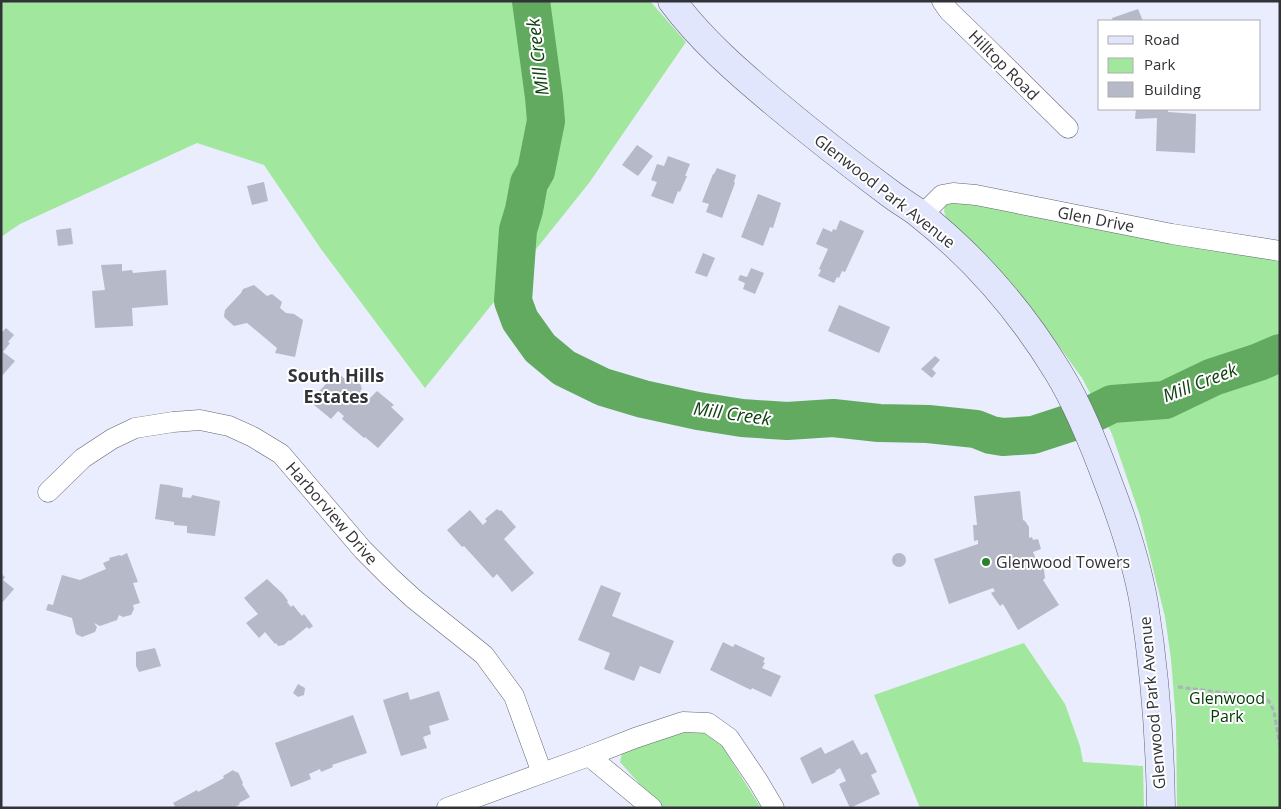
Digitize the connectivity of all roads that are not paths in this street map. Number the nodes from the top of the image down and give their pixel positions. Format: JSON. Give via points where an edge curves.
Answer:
{"nodes":[{"id":1,"x":672,"y":1,"type":"edge"},
{"id":2,"x":942,"y":1,"type":"edge"},
{"id":3,"x":1068,"y":128,"type":"dead end"},
{"id":4,"x":921,"y":216,"type":"junction"},
{"id":5,"x":1280,"y":251,"type":"edge"},
{"id":6,"x":48,"y":492,"type":"dead end"},
{"id":7,"x":589,"y":756,"type":"junction"},
{"id":8,"x":542,"y":773,"type":"junction"},
{"id":9,"x":448,"y":808,"type":"edge"},
{"id":10,"x":652,"y":808,"type":"edge"},
{"id":11,"x":774,"y":808,"type":"edge"},
{"id":12,"x":1161,"y":808,"type":"edge"}],
"edges":[{"from":1,"to":4,"type":"main road","name":"Glenwood Park Avenue","via":[[703,38],[757,88]]},
{"from":2,"to":3,"type":"street","name":"Hilltop Road"},
{"from":4,"to":5,"type":"street","name":"Glen Drive","via":[[942,194],[976,195],[1172,234]]},
{"from":4,"to":12,"type":"main road","name":"Glenwood Park Avenue","via":[[952,242],[1022,318],[1058,371],[1094,444],[1126,530],[1144,602],[1157,717]]},
{"from":6,"to":8,"type":"street","name":"Harborview Drive","via":[[83,458],[136,428],[200,420],[229,426],[254,437],[281,454],[362,550],[390,577],[484,655],[514,696]]},
{"from":7,"to":8,"type":"street"},
{"from":7,"to":10,"type":"street"},
{"from":7,"to":11,"type":"street","via":[[683,722],[708,723],[729,738]]},
{"from":8,"to":9,"type":"street"}]}
